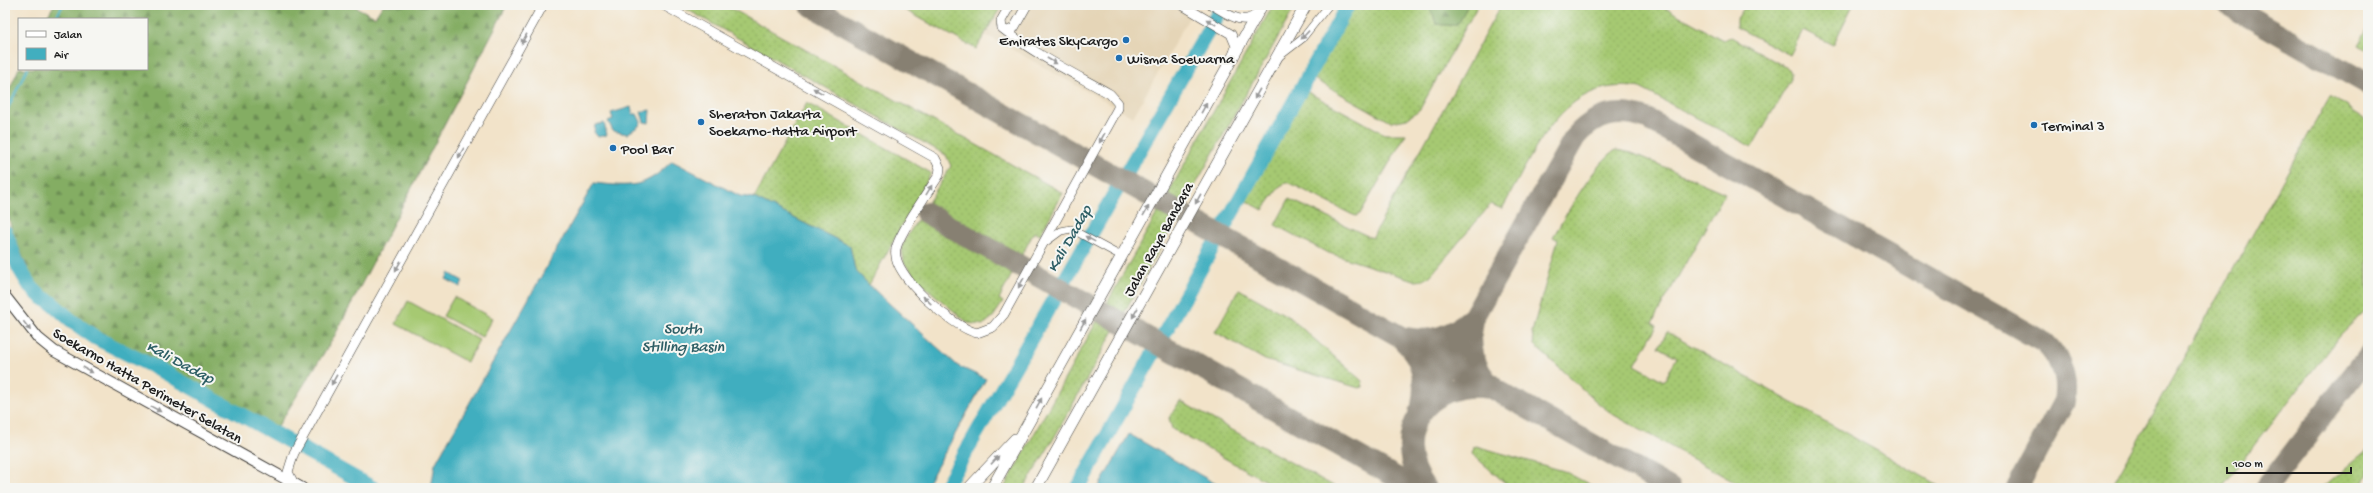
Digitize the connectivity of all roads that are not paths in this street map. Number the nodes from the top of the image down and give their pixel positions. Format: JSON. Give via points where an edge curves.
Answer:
{"nodes":[{"id":1,"x":544,"y":5,"type":"edge"},
{"id":2,"x":663,"y":5,"type":"edge"},
{"id":3,"x":1010,"y":5,"type":"edge"},
{"id":4,"x":1026,"y":5,"type":"edge"},
{"id":5,"x":1182,"y":5,"type":"edge"},
{"id":6,"x":1212,"y":5,"type":"edge"},
{"id":7,"x":1306,"y":5,"type":"edge"},
{"id":8,"x":1329,"y":5,"type":"edge"},
{"id":9,"x":1260,"y":9,"type":"edge"},
{"id":10,"x":1008,"y":31,"type":"junction"},
{"id":11,"x":1234,"y":53,"type":"junction"},
{"id":12,"x":1276,"y":60,"type":"junction"},
{"id":13,"x":1040,"y":249,"type":"junction"},
{"id":14,"x":1121,"y":256,"type":"junction"},
{"id":15,"x":5,"y":296,"type":"edge"},
{"id":16,"x":1026,"y":426,"type":"junction"},
{"id":17,"x":1061,"y":444,"type":"junction"},
{"id":18,"x":298,"y":486,"type":"edge"},
{"id":19,"x":969,"y":488,"type":"edge"},
{"id":20,"x":992,"y":488,"type":"edge"},
{"id":21,"x":1036,"y":488,"type":"edge"},
{"id":22,"x":1045,"y":488,"type":"edge"}],
"edges":[{"from":1,"to":18,"type":"street","one_way":true,"via":[[294,453],[288,472]]},
{"from":13,"to":2,"type":"street","one_way":true,"via":[[1004,314],[993,327],[977,333],[960,325],[922,294],[899,265],[895,253],[898,242],[939,175],[940,168],[935,158]]},
{"from":3,"to":10,"type":"street","via":[[1001,23],[1002,28]]},
{"from":4,"to":10,"type":"street","via":[[1014,28]]},
{"from":11,"to":5,"type":"street","one_way":true,"via":[[1235,41],[1227,31]]},
{"from":6,"to":9,"type":"street","via":[[1235,18],[1245,20]]},
{"from":7,"to":12,"type":"main road","name":"Jalan Raya Bandara"},
{"from":8,"to":12,"type":"street","one_way":true,"via":[[1302,38]]},
{"from":9,"to":11,"type":"main road","name":"Jalan Raya Bandara"},
{"from":10,"to":13,"type":"street","one_way":true,"via":[[1022,44],[1110,94],[1118,103],[1114,118]]},
{"from":14,"to":11,"type":"main road","name":"Jalan Raya Bandara","one_way":true},
{"from":12,"to":17,"type":"main road","name":"Jalan Raya Bandara","one_way":true},
{"from":14,"to":13,"type":"street","one_way":true,"via":[[1071,230],[1061,231]]},
{"from":16,"to":14,"type":"main road","name":"Jalan Raya Bandara","one_way":true},
{"from":15,"to":18,"type":"main road","name":"Soekarno Hatta Perimeter Selatan","one_way":true,"via":[[38,338],[54,351]]},
{"from":19,"to":16,"type":"main road","one_way":true},
{"from":16,"to":20,"type":"main road","name":"Jalan Raya Bandara"},
{"from":17,"to":21,"type":"main road","name":"Jalan Raya Bandara"},
{"from":17,"to":22,"type":"main road"}]}
